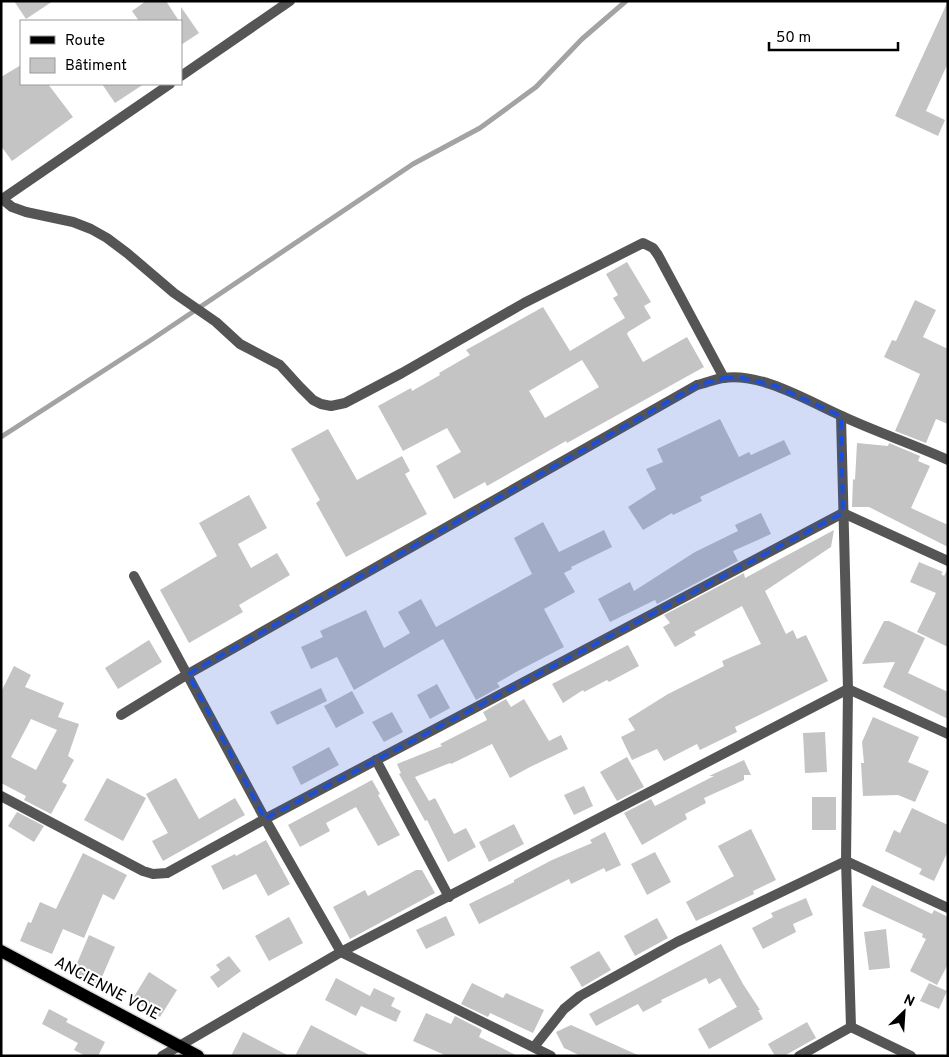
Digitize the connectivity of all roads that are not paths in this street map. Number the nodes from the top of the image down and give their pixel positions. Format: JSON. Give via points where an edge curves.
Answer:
{"nodes":[{"id":1,"x":290,"y":1,"type":"edge"},
{"id":2,"x":182,"y":75,"type":"edge"},
{"id":3,"x":169,"y":85,"type":"edge"},
{"id":4,"x":2,"y":200,"type":"edge"},
{"id":5,"x":724,"y":378,"type":"junction"},
{"id":6,"x":841,"y":416,"type":"junction"},
{"id":7,"x":948,"y":460,"type":"edge"},
{"id":8,"x":843,"y":514,"type":"junction"},
{"id":9,"x":948,"y":561,"type":"edge"},
{"id":10,"x":134,"y":576,"type":"dead end"},
{"id":11,"x":188,"y":674,"type":"junction"},
{"id":12,"x":848,"y":689,"type":"junction"},
{"id":13,"x":121,"y":715,"type":"dead end"},
{"id":14,"x":948,"y":734,"type":"edge"},
{"id":15,"x":376,"y":760,"type":"junction"},
{"id":16,"x":1,"y":796,"type":"edge"},
{"id":17,"x":265,"y":819,"type":"junction"},
{"id":18,"x":846,"y":861,"type":"junction"},
{"id":19,"x":449,"y":897,"type":"junction"},
{"id":20,"x":948,"y":908,"type":"edge"},
{"id":21,"x":1,"y":951,"type":"edge"},
{"id":22,"x":342,"y":952,"type":"junction"},
{"id":23,"x":851,"y":1027,"type":"junction"},
{"id":24,"x":180,"y":1046,"type":"junction"},
{"id":25,"x":534,"y":1047,"type":"junction"},
{"id":26,"x":162,"y":1056,"type":"edge"},
{"id":27,"x":198,"y":1056,"type":"edge"},
{"id":28,"x":551,"y":1056,"type":"edge"},
{"id":29,"x":799,"y":1056,"type":"edge"},
{"id":30,"x":911,"y":1056,"type":"edge"}],
"edges":[{"from":1,"to":2,"type":"street"},
{"from":3,"to":4,"type":"street"},
{"from":4,"to":5,"type":"street","via":[[26,212],[73,222],[107,238],[240,344],[280,365],[300,388],[321,404],[345,403],[524,303],[643,243],[658,255]]},
{"from":5,"to":6,"type":"street","via":[[743,378],[776,386]]},
{"from":5,"to":11,"type":"street","via":[[698,385],[667,402]]},
{"from":6,"to":7,"type":"street"},
{"from":6,"to":8,"type":"street"},
{"from":8,"to":9,"type":"street"},
{"from":8,"to":12,"type":"street"},
{"from":8,"to":15,"type":"street"},
{"from":10,"to":11,"type":"street"},
{"from":11,"to":13,"type":"street"},
{"from":11,"to":17,"type":"street"},
{"from":12,"to":14,"type":"street"},
{"from":12,"to":18,"type":"street"},
{"from":12,"to":19,"type":"street"},
{"from":15,"to":17,"type":"street"},
{"from":15,"to":19,"type":"street"},
{"from":16,"to":17,"type":"street","via":[[153,874],[173,871]]},
{"from":17,"to":22,"type":"street"},
{"from":18,"to":20,"type":"street"},
{"from":18,"to":23,"type":"street"},
{"from":18,"to":25,"type":"street","via":[[677,942],[580,996],[564,1009]]},
{"from":19,"to":22,"type":"street"},
{"from":21,"to":24,"type":"main road","name":"ANCIENNE VOIE"},
{"from":22,"to":24,"type":"street"},
{"from":22,"to":25,"type":"street"},
{"from":23,"to":29,"type":"street"},
{"from":23,"to":30,"type":"street"},
{"from":24,"to":26,"type":"street"},
{"from":24,"to":27,"type":"main road","name":"ANCIENNE VOIE"},
{"from":25,"to":28,"type":"street"}]}
